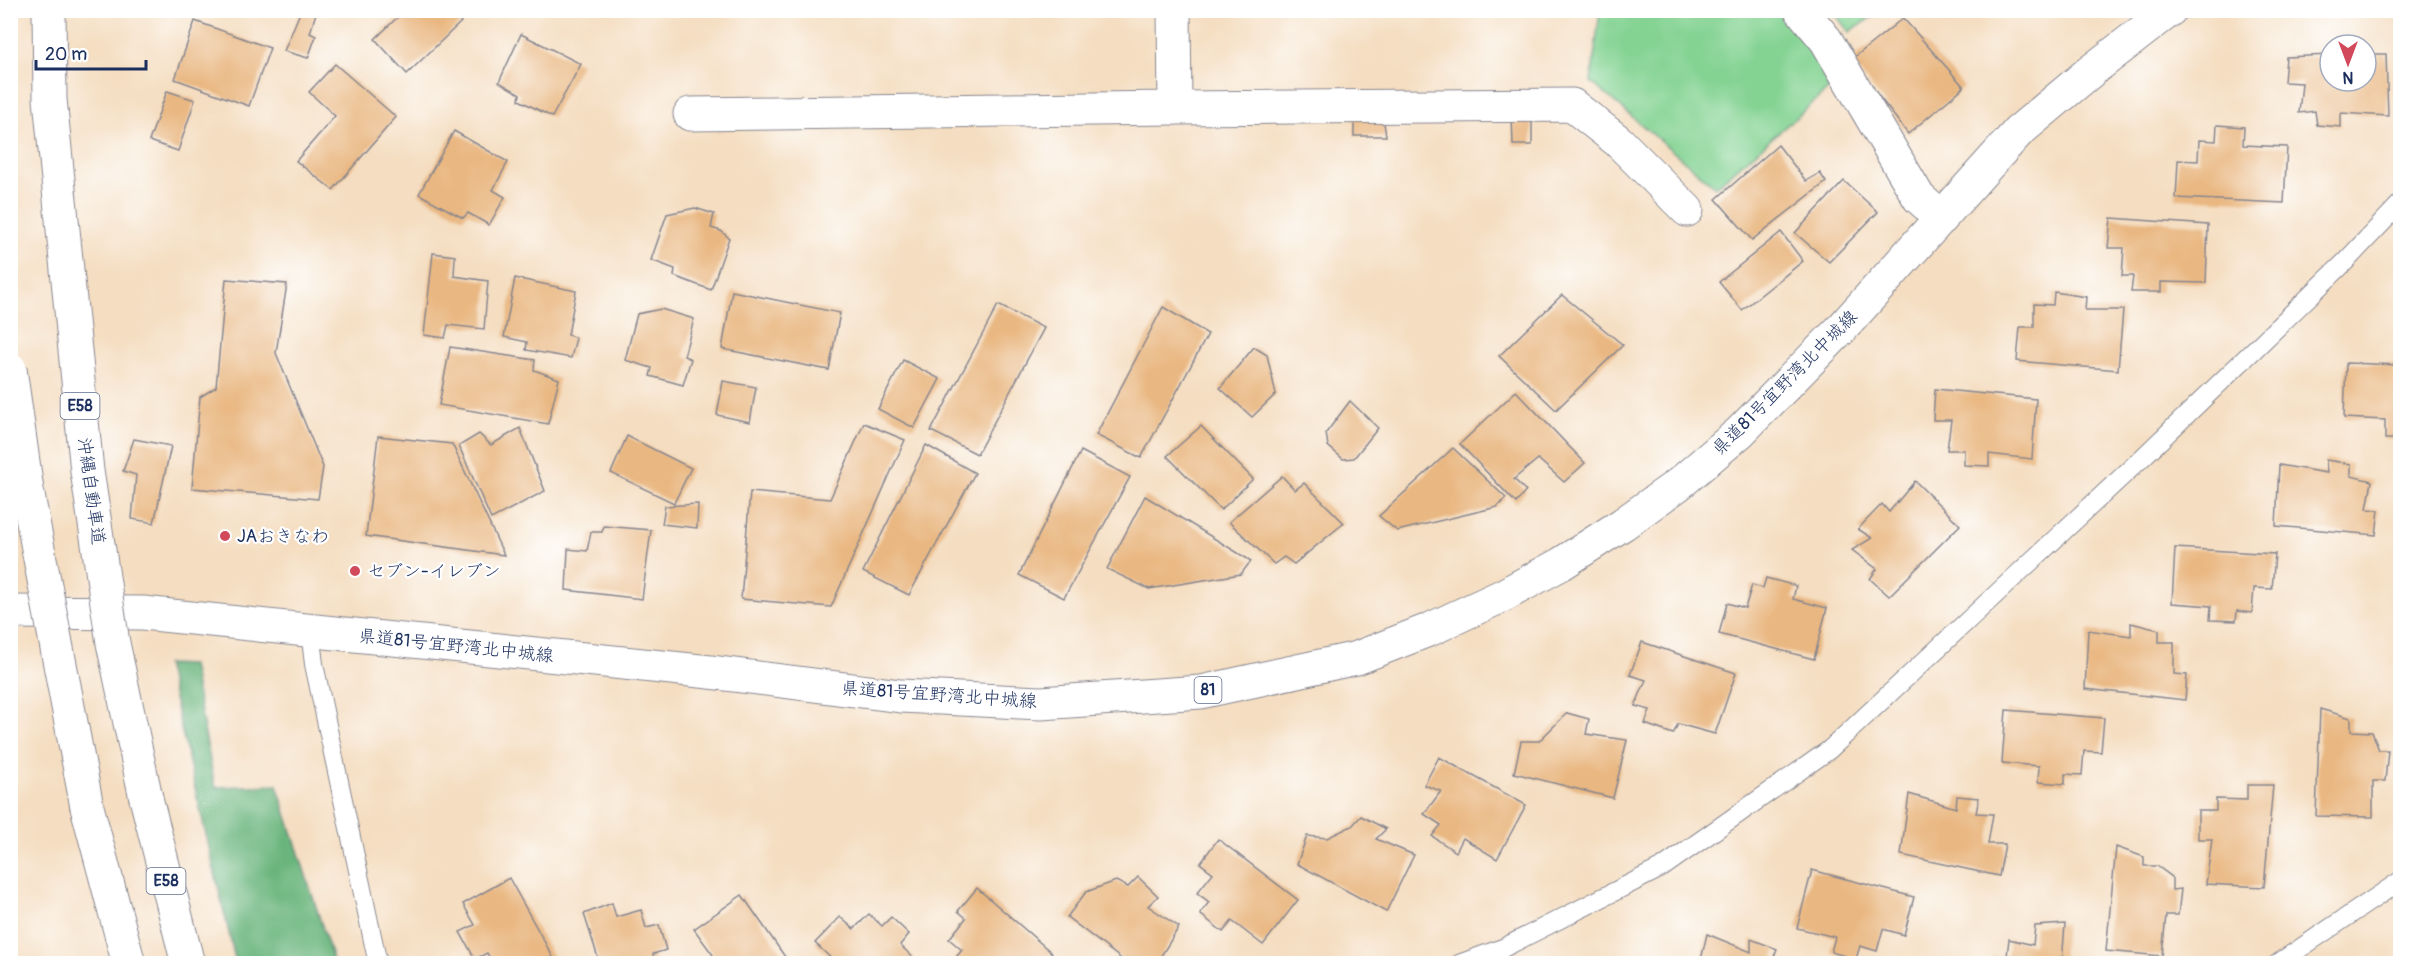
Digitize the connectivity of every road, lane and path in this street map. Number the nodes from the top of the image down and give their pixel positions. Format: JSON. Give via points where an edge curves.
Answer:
{"nodes":[{"id":1,"x":49,"y":10,"type":"edge"},
{"id":2,"x":1174,"y":10,"type":"edge"},
{"id":3,"x":1801,"y":10,"type":"edge"},
{"id":4,"x":2170,"y":10,"type":"edge"},
{"id":5,"x":1175,"y":108,"type":"junction"},
{"id":6,"x":690,"y":114,"type":"dead end"},
{"id":7,"x":2400,"y":204,"type":"edge"},
{"id":8,"x":1687,"y":210,"type":"dead end"},
{"id":9,"x":1942,"y":218,"type":"junction"},
{"id":10,"x":10,"y":369,"type":"edge"},
{"id":11,"x":10,"y":612,"type":"edge"},
{"id":12,"x":310,"y":631,"type":"junction"},
{"id":13,"x":87,"y":807,"type":"junction"},
{"id":14,"x":2400,"y":881,"type":"edge"},
{"id":15,"x":186,"y":953,"type":"edge"},
{"id":16,"x":114,"y":963,"type":"edge"},
{"id":17,"x":129,"y":963,"type":"edge"},
{"id":18,"x":378,"y":963,"type":"edge"},
{"id":19,"x":1459,"y":963,"type":"edge"},
{"id":20,"x":2277,"y":963,"type":"edge"}],
"edges":[{"from":1,"to":15,"type":"main road","name":"沖縄自動車道","number":"E58","bridge":true,"via":[[50,99],[87,471],[113,643],[146,798]]},
{"from":2,"to":5,"type":"main road"},
{"from":3,"to":9,"type":"main road","via":[[1826,40],[1919,198]]},
{"from":4,"to":9,"type":"main road","name":"県道81号宜野湾北中城線","number":"81","via":[[2018,132]]},
{"from":5,"to":6,"type":"main road"},
{"from":5,"to":8,"type":"main road","via":[[1572,105],[1618,141]]},
{"from":7,"to":19,"type":"lane","via":[[2143,457],[1829,750],[1663,867],[1503,948]]},
{"from":9,"to":12,"type":"main road","name":"県道81号宜野湾北中城線","number":"81","via":[[1740,432],[1679,484],[1623,524],[1504,595],[1357,658],[1201,692],[1041,703],[901,696]]},
{"from":10,"to":13,"type":"main road","bridge":true,"via":[[27,490]]},
{"from":11,"to":12,"type":"main road","name":"県道81号宜野湾北中城線","number":"81","via":[[142,612]]},
{"from":12,"to":18,"type":"lane"},
{"from":13,"to":16,"type":"main road"},
{"from":13,"to":17,"type":"main road"},
{"from":14,"to":20,"type":"lane"}]}
